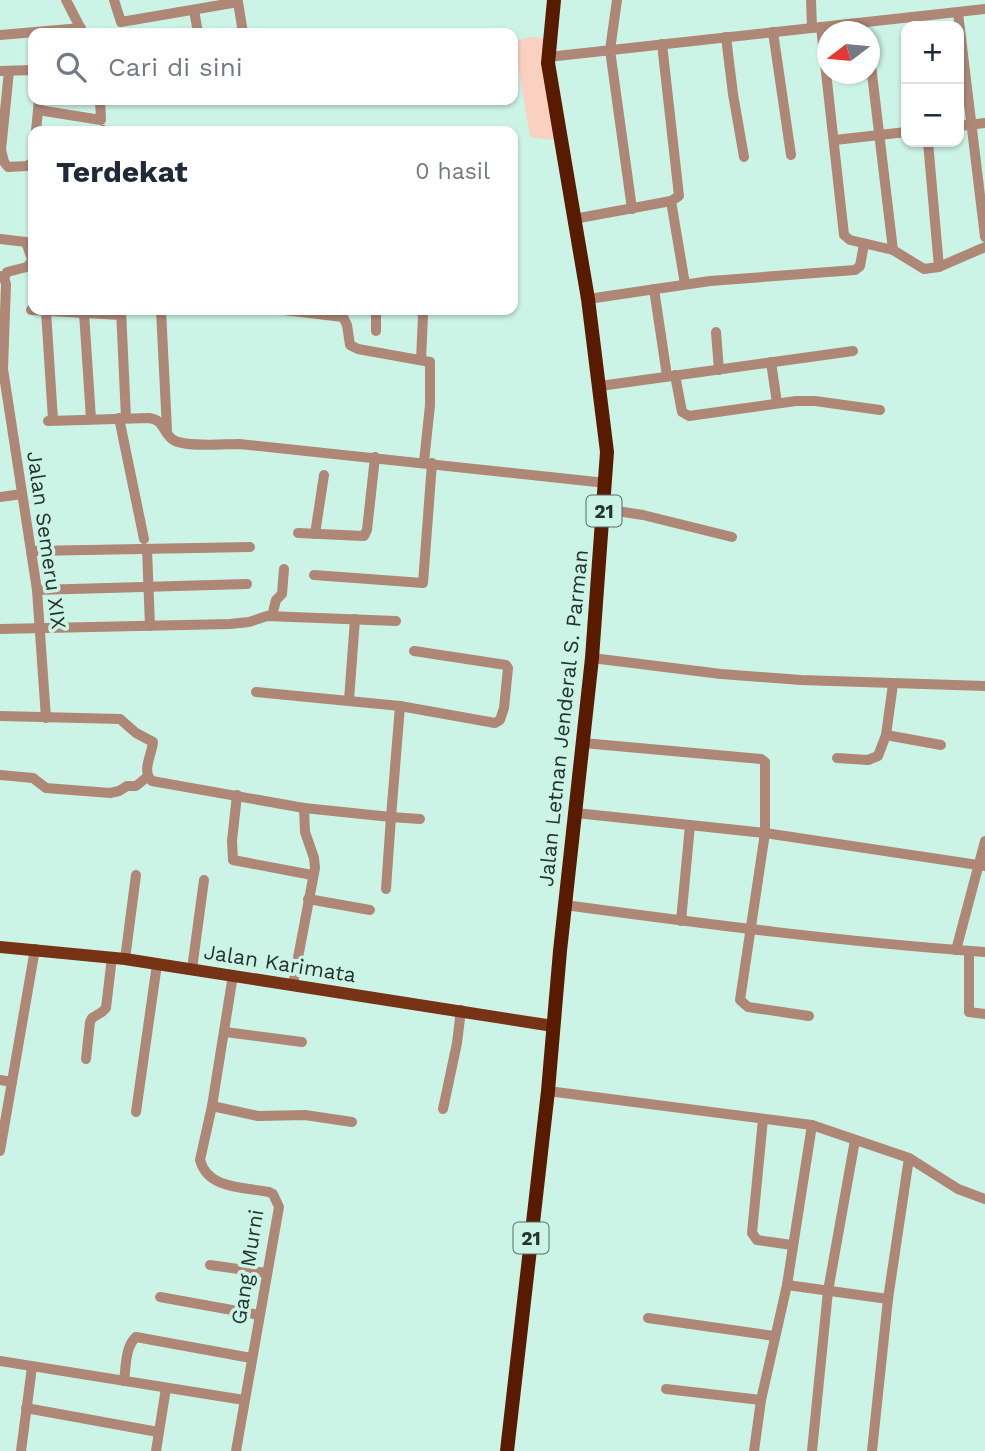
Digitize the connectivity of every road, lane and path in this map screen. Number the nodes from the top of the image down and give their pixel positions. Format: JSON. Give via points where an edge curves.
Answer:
{"nodes":[{"id":1,"x":66,"y":0,"type":"edge"},
{"id":2,"x":114,"y":0,"type":"edge"},
{"id":3,"x":554,"y":0,"type":"edge"},
{"id":4,"x":617,"y":0,"type":"edge"},
{"id":5,"x":811,"y":0,"type":"edge"},
{"id":6,"x":227,"y":2,"type":"edge"},
{"id":7,"x":982,"y":6,"type":"edge"},
{"id":8,"x":194,"y":10,"type":"junction"},
{"id":9,"x":958,"y":13,"type":"junction"},
{"id":10,"x":917,"y":21,"type":"edge"},
{"id":11,"x":901,"y":23,"type":"edge"},
{"id":12,"x":880,"y":25,"type":"edge"},
{"id":13,"x":80,"y":28,"type":"edge"},
{"id":14,"x":197,"y":28,"type":"edge"},
{"id":15,"x":242,"y":28,"type":"edge"},
{"id":16,"x":817,"y":28,"type":"joint"},
{"id":17,"x":773,"y":32,"type":"junction"},
{"id":18,"x":28,"y":34,"type":"edge"},
{"id":19,"x":0,"y":35,"type":"edge"},
{"id":20,"x":726,"y":37,"type":"junction"},
{"id":21,"x":662,"y":44,"type":"junction"},
{"id":22,"x":610,"y":50,"type":"junction"},
{"id":23,"x":548,"y":57,"type":"junction"},
{"id":24,"x":28,"y":69,"type":"edge"},
{"id":25,"x":4,"y":71,"type":"edge"},
{"id":26,"x":826,"y":84,"type":"edge"},
{"id":27,"x":873,"y":84,"type":"edge"},
{"id":28,"x":38,"y":105,"type":"edge"},
{"id":29,"x":100,"y":105,"type":"edge"},
{"id":30,"x":985,"y":123,"type":"edge"},
{"id":31,"x":971,"y":125,"type":"junction"},
{"id":32,"x":36,"y":126,"type":"edge"},
{"id":33,"x":964,"y":126,"type":"edge"},
{"id":34,"x":901,"y":133,"type":"edge"},
{"id":35,"x":880,"y":135,"type":"junction"},
{"id":36,"x":835,"y":140,"type":"junction"},
{"id":37,"x":928,"y":147,"type":"edge"},
{"id":38,"x":791,"y":155,"type":"dead end"},
{"id":39,"x":744,"y":157,"type":"dead end"},
{"id":40,"x":28,"y":165,"type":"edge"},
{"id":41,"x":675,"y":199,"type":"junction"},
{"id":42,"x":632,"y":209,"type":"junction"},
{"id":43,"x":574,"y":219,"type":"junction"},
{"id":44,"x":985,"y":237,"type":"edge"},
{"id":45,"x":0,"y":239,"type":"edge"},
{"id":46,"x":864,"y":244,"type":"junction"},
{"id":47,"x":985,"y":247,"type":"edge"},
{"id":48,"x":28,"y":248,"type":"edge"},
{"id":49,"x":893,"y":250,"type":"junction"},
{"id":50,"x":28,"y":266,"type":"edge"},
{"id":51,"x":939,"y":267,"type":"junction"},
{"id":52,"x":2,"y":277,"type":"edge"},
{"id":53,"x":685,"y":284,"type":"junction"},
{"id":54,"x":654,"y":289,"type":"junction"},
{"id":55,"x":588,"y":299,"type":"junction"},
{"id":56,"x":46,"y":315,"type":"edge"},
{"id":57,"x":84,"y":315,"type":"edge"},
{"id":58,"x":121,"y":315,"type":"edge"},
{"id":59,"x":161,"y":315,"type":"edge"},
{"id":60,"x":326,"y":315,"type":"edge"},
{"id":61,"x":376,"y":315,"type":"edge"},
{"id":62,"x":423,"y":315,"type":"edge"},
{"id":63,"x":376,"y":331,"type":"dead end"},
{"id":64,"x":716,"y":332,"type":"dead end"},
{"id":65,"x":853,"y":351,"type":"dead end"},
{"id":66,"x":421,"y":360,"type":"junction"},
{"id":67,"x":771,"y":362,"type":"junction"},
{"id":68,"x":1,"y":369,"type":"edge"},
{"id":69,"x":719,"y":370,"type":"junction"},
{"id":70,"x":671,"y":376,"type":"junction"},
{"id":71,"x":600,"y":386,"type":"junction"},
{"id":72,"x":777,"y":403,"type":"junction"},
{"id":73,"x":880,"y":410,"type":"dead end"},
{"id":74,"x":123,"y":418,"type":"junction"},
{"id":75,"x":91,"y":419,"type":"junction"},
{"id":76,"x":167,"y":431,"type":"junction"},
{"id":77,"x":374,"y":457,"type":"junction"},
{"id":78,"x":428,"y":462,"type":"junction"},
{"id":79,"x":324,"y":475,"type":"dead end"},
{"id":80,"x":606,"y":483,"type":"junction"},
{"id":81,"x":22,"y":494,"type":"junction"},
{"id":82,"x":0,"y":497,"type":"edge"},
{"id":83,"x":604,"y":509,"type":"junction"},
{"id":84,"x":298,"y":533,"type":"dead end"},
{"id":85,"x":315,"y":534,"type":"junction"},
{"id":86,"x":732,"y":537,"type":"dead end"},
{"id":87,"x":145,"y":544,"type":"junction"},
{"id":88,"x":250,"y":547,"type":"dead end"},
{"id":89,"x":31,"y":551,"type":"junction"},
{"id":90,"x":284,"y":569,"type":"dead end"},
{"id":91,"x":314,"y":575,"type":"dead end"},
{"id":92,"x":247,"y":584,"type":"dead end"},
{"id":93,"x":149,"y":586,"type":"junction"},
{"id":94,"x":37,"y":590,"type":"junction"},
{"id":95,"x":270,"y":616,"type":"junction"},
{"id":96,"x":355,"y":620,"type":"junction"},
{"id":97,"x":396,"y":621,"type":"dead end"},
{"id":98,"x":1,"y":626,"type":"edge"},
{"id":99,"x":150,"y":626,"type":"junction"},
{"id":100,"x":41,"y":628,"type":"junction"},
{"id":101,"x":414,"y":651,"type":"dead end"},
{"id":102,"x":592,"y":658,"type":"junction"},
{"id":103,"x":893,"y":684,"type":"junction"},
{"id":104,"x":985,"y":686,"type":"edge"},
{"id":105,"x":256,"y":692,"type":"dead end"},
{"id":106,"x":349,"y":700,"type":"junction"},
{"id":107,"x":400,"y":706,"type":"junction"},
{"id":108,"x":0,"y":716,"type":"edge"},
{"id":109,"x":46,"y":718,"type":"junction"},
{"id":110,"x":886,"y":734,"type":"junction"},
{"id":111,"x":583,"y":743,"type":"junction"},
{"id":112,"x":941,"y":745,"type":"dead end"},
{"id":113,"x":837,"y":758,"type":"dead end"},
{"id":114,"x":0,"y":775,"type":"edge"},
{"id":115,"x":147,"y":776,"type":"junction"},
{"id":116,"x":237,"y":795,"type":"junction"},
{"id":117,"x":304,"y":808,"type":"junction"},
{"id":118,"x":576,"y":813,"type":"junction"},
{"id":119,"x":391,"y":817,"type":"junction"},
{"id":120,"x":420,"y":819,"type":"dead end"},
{"id":121,"x":690,"y":825,"type":"junction"},
{"id":122,"x":765,"y":833,"type":"junction"},
{"id":123,"x":985,"y":841,"type":"edge"},
{"id":124,"x":981,"y":866,"type":"edge"},
{"id":125,"x":136,"y":875,"type":"dead end"},
{"id":126,"x":312,"y":875,"type":"junction"},
{"id":127,"x":204,"y":880,"type":"dead end"},
{"id":128,"x":386,"y":889,"type":"dead end"},
{"id":129,"x":308,"y":899,"type":"junction"},
{"id":130,"x":565,"y":905,"type":"junction"},
{"id":131,"x":370,"y":911,"type":"dead end"},
{"id":132,"x":681,"y":921,"type":"junction"},
{"id":133,"x":752,"y":929,"type":"junction"},
{"id":134,"x":0,"y":947,"type":"edge"},
{"id":135,"x":35,"y":949,"type":"junction"},
{"id":136,"x":956,"y":950,"type":"junction"},
{"id":137,"x":969,"y":951,"type":"junction"},
{"id":138,"x":985,"y":952,"type":"edge"},
{"id":139,"x":111,"y":957,"type":"junction"},
{"id":140,"x":125,"y":959,"type":"junction"},
{"id":141,"x":157,"y":964,"type":"junction"},
{"id":142,"x":192,"y":969,"type":"junction"},
{"id":143,"x":233,"y":975,"type":"junction"},
{"id":144,"x":293,"y":984,"type":"junction"},
{"id":145,"x":461,"y":1010,"type":"junction"},
{"id":146,"x":985,"y":1014,"type":"edge"},
{"id":147,"x":809,"y":1016,"type":"dead end"},
{"id":148,"x":553,"y":1026,"type":"junction"},
{"id":149,"x":225,"y":1032,"type":"junction"},
{"id":150,"x":302,"y":1042,"type":"dead end"},
{"id":151,"x":86,"y":1059,"type":"dead end"},
{"id":152,"x":0,"y":1080,"type":"edge"},
{"id":153,"x":12,"y":1082,"type":"junction"},
{"id":154,"x":548,"y":1091,"type":"junction"},
{"id":155,"x":212,"y":1106,"type":"junction"},
{"id":156,"x":443,"y":1109,"type":"dead end"},
{"id":157,"x":136,"y":1112,"type":"dead end"},
{"id":158,"x":763,"y":1119,"type":"junction"},
{"id":159,"x":352,"y":1122,"type":"dead end"},
{"id":160,"x":811,"y":1125,"type":"junction"},
{"id":161,"x":855,"y":1140,"type":"junction"},
{"id":162,"x":0,"y":1151,"type":"edge"},
{"id":163,"x":909,"y":1158,"type":"junction"},
{"id":164,"x":985,"y":1199,"type":"edge"},
{"id":165,"x":792,"y":1245,"type":"junction"},
{"id":166,"x":210,"y":1265,"type":"dead end"},
{"id":167,"x":266,"y":1273,"type":"junction"},
{"id":168,"x":787,"y":1285,"type":"junction"},
{"id":169,"x":828,"y":1291,"type":"junction"},
{"id":170,"x":160,"y":1297,"type":"dead end"},
{"id":171,"x":888,"y":1299,"type":"junction"},
{"id":172,"x":259,"y":1315,"type":"junction"},
{"id":173,"x":648,"y":1318,"type":"dead end"},
{"id":174,"x":774,"y":1336,"type":"junction"},
{"id":175,"x":251,"y":1358,"type":"junction"},
{"id":176,"x":0,"y":1361,"type":"edge"},
{"id":177,"x":32,"y":1367,"type":"junction"},
{"id":178,"x":124,"y":1381,"type":"junction"},
{"id":179,"x":166,"y":1388,"type":"junction"},
{"id":180,"x":666,"y":1389,"type":"dead end"},
{"id":181,"x":244,"y":1400,"type":"junction"},
{"id":182,"x":761,"y":1400,"type":"junction"},
{"id":183,"x":26,"y":1408,"type":"junction"},
{"id":184,"x":158,"y":1432,"type":"junction"},
{"id":185,"x":21,"y":1451,"type":"edge"},
{"id":186,"x":156,"y":1451,"type":"edge"},
{"id":187,"x":236,"y":1451,"type":"edge"},
{"id":188,"x":507,"y":1451,"type":"edge"},
{"id":189,"x":754,"y":1451,"type":"edge"},
{"id":190,"x":812,"y":1451,"type":"edge"},
{"id":191,"x":872,"y":1451,"type":"edge"}],
"edges":[{"from":1,"to":13,"type":"street"},
{"from":2,"to":8,"type":"street","via":[[121,22]]},
{"from":3,"to":23,"type":"highway","name":"Jalan Letnan Jenderal S. Parman","number":"21"},
{"from":4,"to":22,"type":"street"},
{"from":5,"to":16,"type":"street"},
{"from":6,"to":8,"type":"street"},
{"from":6,"to":15,"type":"street","via":[[238,2]]},
{"from":7,"to":9,"type":"street"},
{"from":8,"to":14,"type":"street"},
{"from":9,"to":10,"type":"street"},
{"from":9,"to":31,"type":"street"},
{"from":11,"to":12,"type":"street"},
{"from":16,"to":17,"type":"street"},
{"from":17,"to":20,"type":"street"},
{"from":17,"to":38,"type":"street"},
{"from":18,"to":19,"type":"street"},
{"from":20,"to":21,"type":"street"},
{"from":20,"to":39,"type":"street"},
{"from":21,"to":22,"type":"street"},
{"from":21,"to":41,"type":"street"},
{"from":22,"to":23,"type":"street"},
{"from":22,"to":42,"type":"street"},
{"from":23,"to":43,"type":"highway","name":"Jalan Letnan Jenderal S. Parman","number":"21"},
{"from":24,"to":25,"type":"street"},
{"from":25,"to":40,"type":"street","via":[[1,155],[9,167]]},
{"from":26,"to":36,"type":"street"},
{"from":27,"to":35,"type":"street"},
{"from":28,"to":29,"type":"street","via":[[101,120]]},
{"from":28,"to":32,"type":"street"},
{"from":30,"to":31,"type":"street"},
{"from":31,"to":33,"type":"street"},
{"from":31,"to":44,"type":"street"},
{"from":34,"to":35,"type":"street"},
{"from":35,"to":36,"type":"street"},
{"from":35,"to":49,"type":"street"},
{"from":36,"to":46,"type":"street","via":[[842,230],[847,238]]},
{"from":37,"to":51,"type":"street"},
{"from":41,"to":42,"type":"street"},
{"from":41,"to":53,"type":"street"},
{"from":42,"to":43,"type":"street"},
{"from":43,"to":55,"type":"highway","name":"Jalan Letnan Jenderal S. Parman","number":"21"},
{"from":45,"to":48,"type":"street","via":[[26,242]]},
{"from":46,"to":49,"type":"street"},
{"from":46,"to":53,"type":"street","via":[[855,270]]},
{"from":47,"to":51,"type":"street"},
{"from":49,"to":51,"type":"street","via":[[924,269]]},
{"from":50,"to":52,"type":"street"},
{"from":52,"to":68,"type":"street","name":"Jalan Semeru XIX","via":[[6,284]]},
{"from":53,"to":54,"type":"street"},
{"from":54,"to":55,"type":"street"},
{"from":54,"to":70,"type":"street"},
{"from":55,"to":71,"type":"highway","name":"Jalan Letnan Jenderal S. Parman","number":"21"},
{"from":56,"to":75,"type":"street","via":[[51,420]]},
{"from":57,"to":75,"type":"street"},
{"from":58,"to":74,"type":"street"},
{"from":59,"to":76,"type":"street"},
{"from":60,"to":66,"type":"street","via":[[343,317],[350,345],[358,349]]},
{"from":61,"to":63,"type":"street"},
{"from":62,"to":66,"type":"street"},
{"from":64,"to":69,"type":"street"},
{"from":65,"to":67,"type":"street"},
{"from":66,"to":78,"type":"street","via":[[430,362],[431,368]]},
{"from":67,"to":69,"type":"street"},
{"from":67,"to":72,"type":"street"},
{"from":68,"to":81,"type":"street","name":"Jalan Semeru XIX"},
{"from":69,"to":70,"type":"street"},
{"from":70,"to":71,"type":"street"},
{"from":70,"to":72,"type":"street","via":[[682,412],[689,416]]},
{"from":71,"to":80,"type":"highway","name":"Jalan Letnan Jenderal S. Parman","number":"21"},
{"from":72,"to":73,"type":"street","via":[[815,401]]},
{"from":74,"to":75,"type":"street"},
{"from":74,"to":76,"type":"street","via":[[156,419]]},
{"from":74,"to":87,"type":"street"},
{"from":76,"to":77,"type":"street","via":[[173,440],[183,443]]},
{"from":77,"to":78,"type":"street"},
{"from":77,"to":85,"type":"street","via":[[366,534]]},
{"from":78,"to":80,"type":"street"},
{"from":78,"to":91,"type":"street","via":[[423,583]]},
{"from":79,"to":85,"type":"street"},
{"from":80,"to":83,"type":"highway","name":"Jalan Letnan Jenderal S. Parman","number":"21"},
{"from":81,"to":82,"type":"street"},
{"from":81,"to":89,"type":"street","name":"Jalan Semeru XIX"},
{"from":83,"to":86,"type":"street"},
{"from":83,"to":102,"type":"highway","name":"Jalan Letnan Jenderal S. Parman","number":"21"},
{"from":84,"to":85,"type":"street"},
{"from":87,"to":88,"type":"street"},
{"from":87,"to":89,"type":"street"},
{"from":87,"to":93,"type":"street"},
{"from":89,"to":94,"type":"street","name":"Jalan Semeru XIX"},
{"from":90,"to":95,"type":"street","via":[[282,594]]},
{"from":92,"to":93,"type":"street"},
{"from":93,"to":94,"type":"street"},
{"from":93,"to":99,"type":"street"},
{"from":94,"to":100,"type":"street","name":"Jalan Semeru XIX"},
{"from":95,"to":96,"type":"street"},
{"from":95,"to":99,"type":"street","via":[[239,624]]},
{"from":96,"to":97,"type":"street"},
{"from":96,"to":106,"type":"street"},
{"from":98,"to":100,"type":"street"},
{"from":99,"to":100,"type":"street"},
{"from":100,"to":109,"type":"street","name":"Jalan Semeru XIX"},
{"from":101,"to":107,"type":"street","via":[[506,665],[504,708],[495,723]]},
{"from":102,"to":103,"type":"street","via":[[801,681]]},
{"from":102,"to":111,"type":"highway","name":"Jalan Letnan Jenderal S. Parman","number":"21"},
{"from":103,"to":104,"type":"street"},
{"from":103,"to":110,"type":"street"},
{"from":105,"to":106,"type":"street"},
{"from":106,"to":107,"type":"street"},
{"from":107,"to":119,"type":"street"},
{"from":108,"to":109,"type":"street"},
{"from":109,"to":115,"type":"street","via":[[124,720],[153,742]]},
{"from":110,"to":112,"type":"street"},
{"from":110,"to":113,"type":"street","via":[[877,758]]},
{"from":111,"to":118,"type":"highway","name":"Jalan Letnan Jenderal S. Parman","number":"21"},
{"from":111,"to":122,"type":"street","via":[[761,759],[767,767]]},
{"from":114,"to":115,"type":"street","via":[[33,778],[46,788],[110,793],[136,786]]},
{"from":115,"to":116,"type":"street","via":[[157,783]]},
{"from":116,"to":117,"type":"street"},
{"from":116,"to":126,"type":"street","via":[[234,861]]},
{"from":117,"to":119,"type":"street"},
{"from":117,"to":126,"type":"street","via":[[304,832],[314,858]]},
{"from":118,"to":121,"type":"street"},
{"from":118,"to":130,"type":"highway","name":"Jalan Letnan Jenderal S. Parman","number":"21"},
{"from":119,"to":120,"type":"street"},
{"from":119,"to":128,"type":"street"},
{"from":121,"to":122,"type":"street"},
{"from":121,"to":132,"type":"street"},
{"from":122,"to":124,"type":"street"},
{"from":122,"to":133,"type":"street"},
{"from":123,"to":124,"type":"street"},
{"from":124,"to":136,"type":"street"},
{"from":125,"to":140,"type":"street"},
{"from":126,"to":129,"type":"street"},
{"from":127,"to":142,"type":"street"},
{"from":129,"to":131,"type":"street"},
{"from":129,"to":144,"type":"street"},
{"from":130,"to":132,"type":"street"},
{"from":130,"to":148,"type":"highway","name":"Jalan Letnan Jenderal S. Parman","number":"21"},
{"from":132,"to":133,"type":"street"},
{"from":133,"to":136,"type":"street"},
{"from":133,"to":147,"type":"street","via":[[742,1003]]},
{"from":134,"to":135,"type":"main road","name":"Jalan Karimata"},
{"from":135,"to":139,"type":"main road","name":"Jalan Karimata"},
{"from":135,"to":153,"type":"street"},
{"from":136,"to":137,"type":"street"},
{"from":137,"to":138,"type":"street"},
{"from":137,"to":146,"type":"street","via":[[969,1012]]},
{"from":139,"to":140,"type":"main road","name":"Jalan Karimata"},
{"from":139,"to":151,"type":"street","via":[[106,1008],[90,1022]]},
{"from":140,"to":141,"type":"main road","name":"Jalan Karimata"},
{"from":141,"to":142,"type":"main road","name":"Jalan Karimata"},
{"from":141,"to":157,"type":"street"},
{"from":142,"to":143,"type":"main road","name":"Jalan Karimata"},
{"from":143,"to":144,"type":"main road","name":"Jalan Karimata"},
{"from":143,"to":149,"type":"street","name":"Gang Murni"},
{"from":144,"to":145,"type":"main road","name":"Jalan Karimata"},
{"from":145,"to":148,"type":"main road","name":"Jalan Karimata"},
{"from":145,"to":156,"type":"street"},
{"from":148,"to":154,"type":"highway","number":"21"},
{"from":149,"to":150,"type":"street"},
{"from":149,"to":155,"type":"street","name":"Gang Murni"},
{"from":152,"to":153,"type":"street"},
{"from":153,"to":162,"type":"street"},
{"from":154,"to":158,"type":"street"},
{"from":154,"to":188,"type":"highway","number":"21"},
{"from":155,"to":159,"type":"street","via":[[258,1116],[305,1115]]},
{"from":155,"to":167,"type":"street","name":"Gang Murni","via":[[200,1160],[203,1169],[228,1186],[269,1192],[278,1203]]},
{"from":158,"to":160,"type":"street"},
{"from":158,"to":165,"type":"street","via":[[752,1233],[757,1240]]},
{"from":160,"to":161,"type":"street"},
{"from":160,"to":165,"type":"street"},
{"from":161,"to":163,"type":"street"},
{"from":161,"to":169,"type":"street"},
{"from":163,"to":164,"type":"street","via":[[958,1189]]},
{"from":163,"to":171,"type":"street"},
{"from":165,"to":168,"type":"street"},
{"from":166,"to":167,"type":"street"},
{"from":167,"to":172,"type":"street","name":"Gang Murni"},
{"from":168,"to":169,"type":"street"},
{"from":168,"to":174,"type":"street"},
{"from":169,"to":171,"type":"street"},
{"from":169,"to":190,"type":"street"},
{"from":170,"to":172,"type":"street"},
{"from":171,"to":191,"type":"street"},
{"from":172,"to":175,"type":"street","name":"Gang Murni"},
{"from":173,"to":174,"type":"street"},
{"from":174,"to":182,"type":"street"},
{"from":175,"to":178,"type":"street","via":[[136,1338],[131,1342]]},
{"from":175,"to":181,"type":"street","name":"Gang Murni"},
{"from":176,"to":177,"type":"street"},
{"from":177,"to":178,"type":"street"},
{"from":177,"to":183,"type":"street"},
{"from":178,"to":179,"type":"street"},
{"from":179,"to":181,"type":"street"},
{"from":179,"to":184,"type":"street"},
{"from":180,"to":182,"type":"street"},
{"from":181,"to":187,"type":"street","name":"Gang Murni"},
{"from":182,"to":189,"type":"street"},
{"from":183,"to":184,"type":"street"},
{"from":183,"to":185,"type":"street"},
{"from":184,"to":186,"type":"street"}]}
